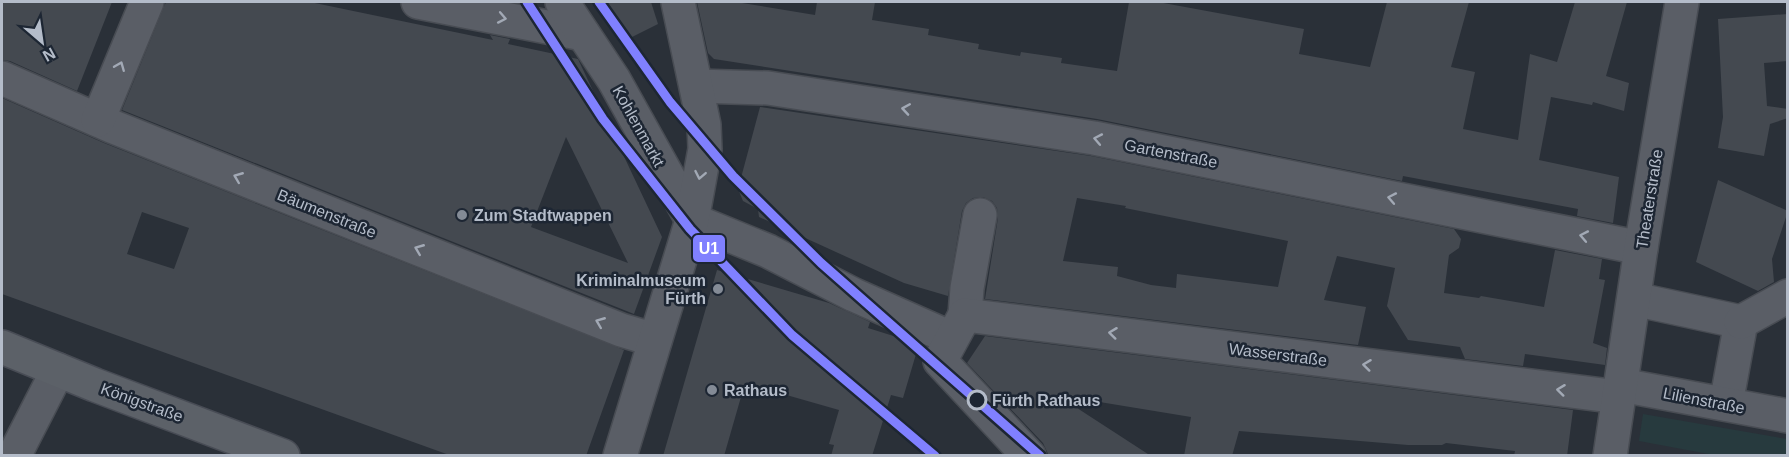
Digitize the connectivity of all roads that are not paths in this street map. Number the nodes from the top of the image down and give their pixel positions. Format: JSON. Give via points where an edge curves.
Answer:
{"nodes":[{"id":1,"x":147,"y":2,"type":"edge"},
{"id":2,"x":418,"y":2,"type":"edge"},
{"id":3,"x":562,"y":2,"type":"edge"},
{"id":4,"x":678,"y":2,"type":"edge"},
{"id":5,"x":1682,"y":2,"type":"edge"},
{"id":6,"x":583,"y":34,"type":"junction"},
{"id":7,"x":2,"y":78,"type":"edge"},
{"id":8,"x":697,"y":86,"type":"junction"},
{"id":9,"x":98,"y":120,"type":"junction"},
{"id":10,"x":980,"y":215,"type":"dead end"},
{"id":11,"x":692,"y":220,"type":"junction"},
{"id":12,"x":1641,"y":248,"type":"junction"},
{"id":13,"x":1788,"y":296,"type":"edge"},
{"id":14,"x":1634,"y":299,"type":"junction"},
{"id":15,"x":1741,"y":322,"type":"junction"},
{"id":16,"x":958,"y":326,"type":"junction"},
{"id":17,"x":655,"y":340,"type":"junction"},
{"id":18,"x":2,"y":347,"type":"edge"},
{"id":19,"x":58,"y":370,"type":"junction"},
{"id":20,"x":1620,"y":391,"type":"junction"},
{"id":21,"x":1726,"y":404,"type":"junction"},
{"id":22,"x":1788,"y":416,"type":"edge"},
{"id":23,"x":14,"y":456,"type":"edge"},
{"id":24,"x":283,"y":456,"type":"edge"},
{"id":25,"x":621,"y":456,"type":"edge"},
{"id":26,"x":1029,"y":456,"type":"edge"},
{"id":27,"x":1610,"y":456,"type":"edge"}],
"edges":[{"from":9,"to":1,"type":"street","one_way":true},
{"from":2,"to":6,"type":"street","one_way":true},
{"from":3,"to":6,"type":"street","name":"Kohlenmarkt"},
{"from":4,"to":8,"type":"street"},
{"from":5,"to":12,"type":"street","name":"Theaterstraße"},
{"from":6,"to":11,"type":"street","name":"Kohlenmarkt","via":[[614,80]]},
{"from":7,"to":9,"type":"street","name":"Bäumenstraße"},
{"from":8,"to":11,"type":"street","one_way":true,"via":[[705,149]]},
{"from":12,"to":8,"type":"street","name":"Gartenstraße","one_way":true,"via":[[1094,138],[768,88]]},
{"from":17,"to":9,"type":"street","name":"Bäumenstraße","one_way":true,"via":[[621,330]]},
{"from":10,"to":16,"type":"street"},
{"from":11,"to":16,"type":"street","name":"Wasserstraße","via":[[768,251],[854,295]]},
{"from":11,"to":17,"type":"street"},
{"from":12,"to":14,"type":"street","name":"Theaterstraße"},
{"from":13,"to":15,"type":"street"},
{"from":14,"to":15,"type":"street"},
{"from":14,"to":20,"type":"street","name":"Theaterstraße"},
{"from":15,"to":21,"type":"street"},
{"from":20,"to":16,"type":"street","name":"Wasserstraße","one_way":true},
{"from":16,"to":26,"type":"street","via":[[940,360]]},
{"from":17,"to":25,"type":"street"},
{"from":18,"to":19,"type":"main road","name":"Königstraße"},
{"from":19,"to":23,"type":"street"},
{"from":19,"to":24,"type":"main road","name":"Königstraße"},
{"from":20,"to":21,"type":"street","name":"Lilienstraße"},
{"from":20,"to":27,"type":"street","name":"Theaterstraße"},
{"from":21,"to":22,"type":"street","name":"Lilienstraße"}]}
